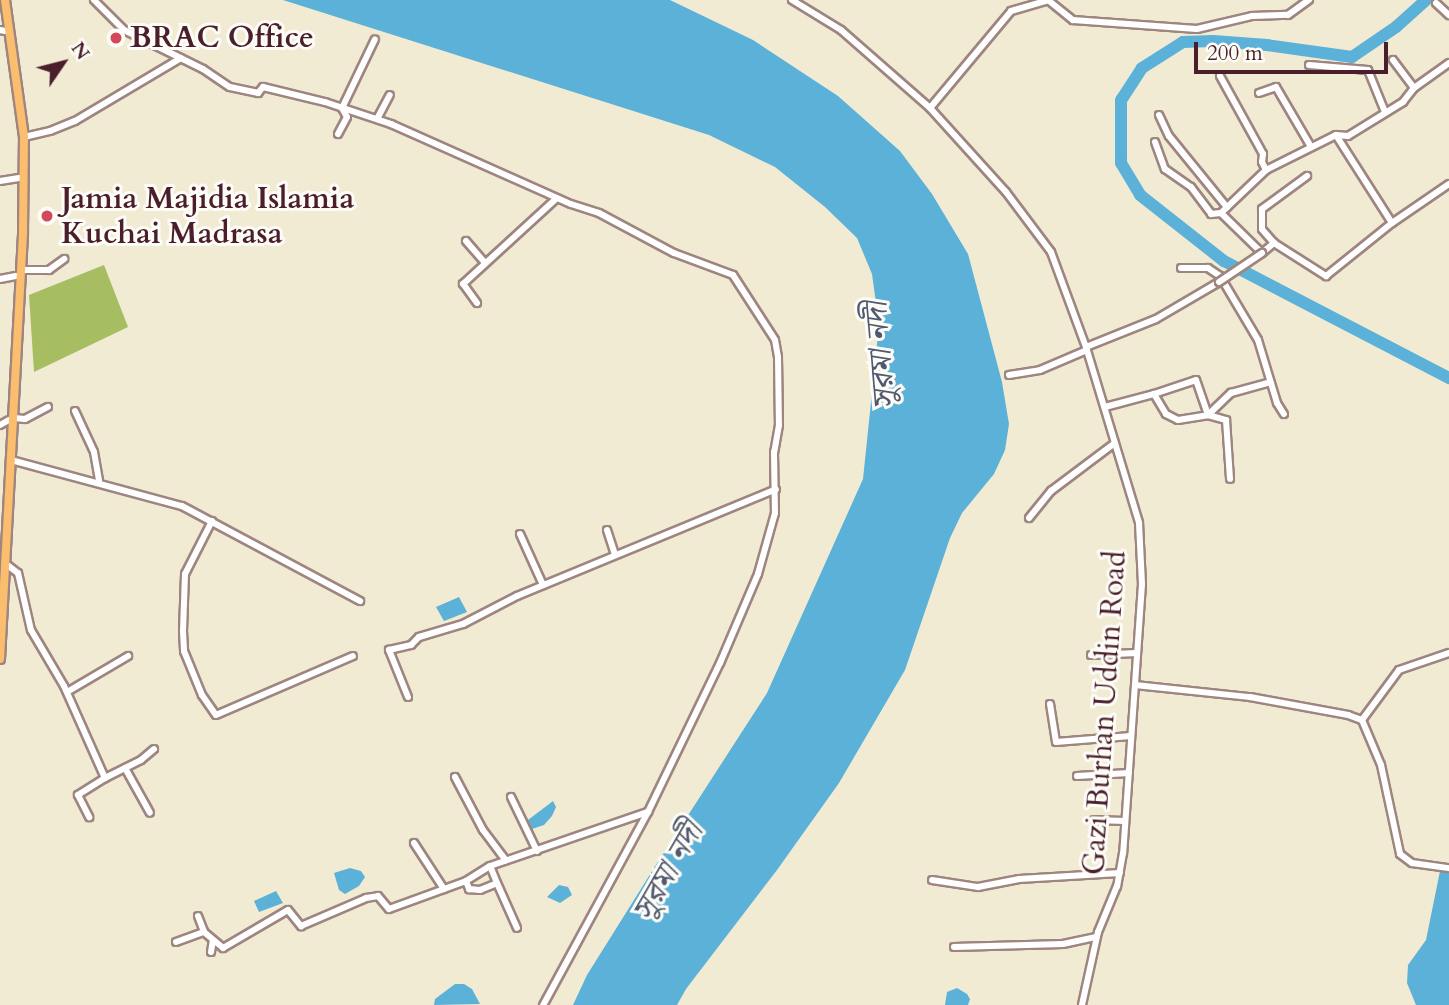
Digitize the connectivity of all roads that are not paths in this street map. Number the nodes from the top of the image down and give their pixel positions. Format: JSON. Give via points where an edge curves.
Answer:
{"nodes":[{"id":1,"x":94,"y":0,"type":"edge"},
{"id":2,"x":792,"y":0,"type":"edge"},
{"id":3,"x":1049,"y":0,"type":"edge"},
{"id":4,"x":1310,"y":0,"type":"edge"},
{"id":5,"x":2,"y":1,"type":"edge"},
{"id":6,"x":1436,"y":4,"type":"dead end"},
{"id":7,"x":1449,"y":15,"type":"edge"},
{"id":8,"x":2,"y":30,"type":"edge"},
{"id":9,"x":375,"y":39,"type":"dead end"},
{"id":10,"x":181,"y":58,"type":"junction"},
{"id":11,"x":1393,"y":60,"type":"dead end"},
{"id":12,"x":1449,"y":63,"type":"edge"},
{"id":13,"x":1309,"y":65,"type":"dead end"},
{"id":14,"x":1220,"y":76,"type":"dead end"},
{"id":15,"x":1414,"y":88,"type":"junction"},
{"id":16,"x":1259,"y":93,"type":"dead end"},
{"id":17,"x":390,"y":95,"type":"dead end"},
{"id":18,"x":342,"y":108,"type":"junction"},
{"id":19,"x":930,"y":108,"type":"junction"},
{"id":20,"x":1385,"y":112,"type":"junction"},
{"id":21,"x":1159,"y":115,"type":"dead end"},
{"id":22,"x":377,"y":119,"type":"junction"},
{"id":23,"x":338,"y":134,"type":"dead end"},
{"id":24,"x":1336,"y":135,"type":"junction"},
{"id":25,"x":24,"y":137,"type":"junction"},
{"id":26,"x":1156,"y":142,"type":"dead end"},
{"id":27,"x":1311,"y":147,"type":"junction"},
{"id":28,"x":1266,"y":170,"type":"junction"},
{"id":29,"x":1307,"y":176,"type":"dead end"},
{"id":30,"x":19,"y":178,"type":"junction"},
{"id":31,"x":0,"y":181,"type":"edge"},
{"id":32,"x":1449,"y":184,"type":"edge"},
{"id":33,"x":557,"y":198,"type":"junction"},
{"id":34,"x":1227,"y":207,"type":"junction"},
{"id":35,"x":1221,"y":213,"type":"junction"},
{"id":36,"x":1392,"y":223,"type":"junction"},
{"id":37,"x":466,"y":241,"type":"dead end"},
{"id":38,"x":1274,"y":243,"type":"junction"},
{"id":39,"x":1262,"y":253,"type":"junction"},
{"id":40,"x":64,"y":259,"type":"dead end"},
{"id":41,"x":485,"y":263,"type":"junction"},
{"id":42,"x":1181,"y":268,"type":"dead end"},
{"id":43,"x":19,"y":273,"type":"junction"},
{"id":44,"x":0,"y":279,"type":"edge"},
{"id":45,"x":477,"y":303,"type":"dead end"},
{"id":46,"x":1086,"y":348,"type":"junction"},
{"id":47,"x":1009,"y":375,"type":"dead end"},
{"id":48,"x":1270,"y":382,"type":"junction"},
{"id":49,"x":1154,"y":394,"type":"junction"},
{"id":50,"x":48,"y":407,"type":"dead end"},
{"id":51,"x":1105,"y":407,"type":"junction"},
{"id":52,"x":75,"y":411,"type":"dead end"},
{"id":53,"x":1284,"y":414,"type":"dead end"},
{"id":54,"x":1208,"y":415,"type":"junction"},
{"id":55,"x":11,"y":419,"type":"junction"},
{"id":56,"x":0,"y":425,"type":"edge"},
{"id":57,"x":1115,"y":443,"type":"junction"},
{"id":58,"x":11,"y":460,"type":"junction"},
{"id":59,"x":1230,"y":480,"type":"dead end"},
{"id":60,"x":99,"y":481,"type":"junction"},
{"id":61,"x":776,"y":489,"type":"junction"},
{"id":62,"x":1030,"y":518,"type":"dead end"},
{"id":63,"x":212,"y":521,"type":"junction"},
{"id":64,"x":607,"y":530,"type":"dead end"},
{"id":65,"x":520,"y":534,"type":"dead end"},
{"id":66,"x":615,"y":554,"type":"junction"},
{"id":67,"x":6,"y":564,"type":"junction"},
{"id":68,"x":0,"y":583,"type":"edge"},
{"id":69,"x":542,"y":585,"type":"junction"},
{"id":70,"x":360,"y":601,"type":"dead end"},
{"id":71,"x":1137,"y":653,"type":"junction"},
{"id":72,"x":1449,"y":653,"type":"edge"},
{"id":73,"x":1091,"y":655,"type":"dead end"},
{"id":74,"x":128,"y":656,"type":"dead end"},
{"id":75,"x":353,"y":656,"type":"dead end"},
{"id":76,"x":0,"y":659,"type":"edge"},
{"id":77,"x":1135,"y":685,"type":"junction"},
{"id":78,"x":67,"y":692,"type":"junction"},
{"id":79,"x":408,"y":697,"type":"dead end"},
{"id":80,"x":1050,"y":704,"type":"dead end"},
{"id":81,"x":1362,"y":720,"type":"junction"},
{"id":82,"x":1131,"y":736,"type":"junction"},
{"id":83,"x":154,"y":749,"type":"dead end"},
{"id":84,"x":125,"y":768,"type":"junction"},
{"id":85,"x":1129,"y":772,"type":"junction"},
{"id":86,"x":1077,"y":776,"type":"dead end"},
{"id":87,"x":455,"y":777,"type":"dead end"},
{"id":88,"x":105,"y":778,"type":"junction"},
{"id":89,"x":511,"y":797,"type":"dead end"},
{"id":90,"x":648,"y":811,"type":"junction"},
{"id":91,"x":150,"y":813,"type":"dead end"},
{"id":92,"x":89,"y":817,"type":"dead end"},
{"id":93,"x":1094,"y":820,"type":"dead end"},
{"id":94,"x":1125,"y":821,"type":"junction"},
{"id":95,"x":414,"y":843,"type":"dead end"},
{"id":96,"x":537,"y":851,"type":"junction"},
{"id":97,"x":506,"y":860,"type":"junction"},
{"id":98,"x":491,"y":866,"type":"junction"},
{"id":99,"x":1449,"y":868,"type":"edge"},
{"id":100,"x":1120,"y":873,"type":"junction"},
{"id":101,"x":932,"y":880,"type":"dead end"},
{"id":102,"x":466,"y":881,"type":"junction"},
{"id":103,"x":497,"y":883,"type":"junction"},
{"id":104,"x":444,"y":889,"type":"junction"},
{"id":105,"x":198,"y":916,"type":"dead end"},
{"id":106,"x":517,"y":928,"type":"dead end"},
{"id":107,"x":204,"y":932,"type":"junction"},
{"id":108,"x":1097,"y":936,"type":"junction"},
{"id":109,"x":213,"y":940,"type":"junction"},
{"id":110,"x":176,"y":942,"type":"dead end"},
{"id":111,"x":954,"y":947,"type":"dead end"},
{"id":112,"x":211,"y":952,"type":"dead end"},
{"id":113,"x":542,"y":1005,"type":"edge"},
{"id":114,"x":1082,"y":1005,"type":"edge"}],
"edges":[{"from":1,"to":10,"type":"street","via":[[124,30]]},
{"from":2,"to":19,"type":"street","name":"Gazi Burhan Uddin Road","via":[[841,30]]},
{"from":3,"to":4,"type":"street","via":[[1073,20],[1198,29],[1252,16],[1288,15]]},
{"from":3,"to":19,"type":"street","via":[[1011,11]]},
{"from":5,"to":8,"type":"main road"},
{"from":5,"to":25,"type":"main road"},
{"from":6,"to":7,"type":"street"},
{"from":8,"to":30,"type":"main road","via":[[19,138]]},
{"from":9,"to":18,"type":"street"},
{"from":10,"to":18,"type":"street","via":[[230,87],[258,93],[264,87]]},
{"from":10,"to":25,"type":"street","via":[[75,121]]},
{"from":11,"to":15,"type":"street"},
{"from":12,"to":15,"type":"street"},
{"from":13,"to":20,"type":"street","via":[[1368,70]]},
{"from":14,"to":28,"type":"street","via":[[1263,154]]},
{"from":15,"to":20,"type":"street","via":[[1403,102]]},
{"from":16,"to":27,"type":"street","via":[[1276,88]]},
{"from":17,"to":22,"type":"street"},
{"from":18,"to":22,"type":"street"},
{"from":18,"to":23,"type":"street","via":[[347,117]]},
{"from":19,"to":46,"type":"street","name":"Gazi Burhan Uddin Road","via":[[1006,192],[1051,252]]},
{"from":20,"to":24,"type":"street","via":[[1348,136]]},
{"from":21,"to":34,"type":"street","via":[[1169,136]]},
{"from":22,"to":33,"type":"street"},
{"from":24,"to":27,"type":"street"},
{"from":24,"to":36,"type":"street"},
{"from":25,"to":43,"type":"main road"},
{"from":26,"to":35,"type":"street","via":[[1165,169],[1191,187],[1211,214]]},
{"from":27,"to":28,"type":"street"},
{"from":28,"to":34,"type":"street"},
{"from":29,"to":38,"type":"street","via":[[1262,209],[1262,229]]},
{"from":30,"to":31,"type":"street"},
{"from":30,"to":43,"type":"main road"},
{"from":32,"to":36,"type":"street"},
{"from":33,"to":41,"type":"street"},
{"from":33,"to":61,"type":"street","via":[[733,275],[775,340]]},
{"from":34,"to":35,"type":"street"},
{"from":35,"to":39,"type":"street"},
{"from":36,"to":38,"type":"street","via":[[1326,276]]},
{"from":37,"to":41,"type":"street"},
{"from":38,"to":39,"type":"street"},
{"from":39,"to":46,"type":"street","bridge":true,"via":[[1156,319]]},
{"from":40,"to":43,"type":"street","via":[[49,270]]},
{"from":41,"to":45,"type":"street","via":[[463,284]]},
{"from":42,"to":48,"type":"street","via":[[1208,268],[1220,276],[1258,340]]},
{"from":43,"to":44,"type":"street"},
{"from":43,"to":55,"type":"main road"},
{"from":46,"to":47,"type":"street","via":[[1040,370]]},
{"from":46,"to":51,"type":"street","name":"Gazi Burhan Uddin Road"},
{"from":48,"to":53,"type":"street"},
{"from":48,"to":54,"type":"street","via":[[1231,393]]},
{"from":49,"to":51,"type":"street"},
{"from":49,"to":54,"type":"street","via":[[1166,414],[1178,420]]},
{"from":49,"to":54,"type":"street","via":[[1196,380]]},
{"from":50,"to":55,"type":"street","via":[[25,419]]},
{"from":51,"to":57,"type":"street","name":"Gazi Burhan Uddin Road"},
{"from":52,"to":60,"type":"street","via":[[94,452]]},
{"from":54,"to":59,"type":"street","via":[[1228,424]]},
{"from":55,"to":56,"type":"street"},
{"from":55,"to":58,"type":"main road"},
{"from":55,"to":68,"type":"main road"},
{"from":57,"to":62,"type":"street","via":[[1051,491]]},
{"from":57,"to":71,"type":"street","name":"Gazi Burhan Uddin Road","via":[[1139,523],[1142,584]]},
{"from":58,"to":60,"type":"street"},
{"from":58,"to":67,"type":"main road"},
{"from":60,"to":63,"type":"street","via":[[182,506]]},
{"from":61,"to":66,"type":"street"},
{"from":61,"to":90,"type":"street","via":[[775,513],[758,574]]},
{"from":63,"to":70,"type":"street"},
{"from":63,"to":75,"type":"street","via":[[185,574],[184,651],[216,715]]},
{"from":64,"to":66,"type":"street"},
{"from":65,"to":69,"type":"street"},
{"from":66,"to":69,"type":"street"},
{"from":67,"to":76,"type":"main road"},
{"from":67,"to":78,"type":"street","via":[[18,573],[31,629]]},
{"from":69,"to":79,"type":"street","via":[[463,624],[419,637],[411,646],[389,650]]},
{"from":71,"to":73,"type":"street"},
{"from":71,"to":77,"type":"street","name":"Gazi Burhan Uddin Road"},
{"from":72,"to":81,"type":"street","via":[[1399,670]]},
{"from":74,"to":78,"type":"street"},
{"from":77,"to":81,"type":"street","via":[[1250,698]]},
{"from":77,"to":82,"type":"street","name":"Gazi Burhan Uddin Road"},
{"from":78,"to":88,"type":"street"},
{"from":80,"to":82,"type":"street","via":[[1056,742]]},
{"from":81,"to":99,"type":"street","via":[[1381,765],[1400,854],[1412,863]]},
{"from":82,"to":85,"type":"street","name":"Gazi Burhan Uddin Road"},
{"from":83,"to":84,"type":"street"},
{"from":84,"to":88,"type":"street"},
{"from":84,"to":91,"type":"street"},
{"from":85,"to":86,"type":"street"},
{"from":85,"to":94,"type":"street","name":"Gazi Burhan Uddin Road"},
{"from":87,"to":97,"type":"street","via":[[483,830]]},
{"from":88,"to":92,"type":"street","via":[[78,795]]},
{"from":89,"to":96,"type":"street"},
{"from":90,"to":96,"type":"street"},
{"from":90,"to":113,"type":"street"},
{"from":93,"to":94,"type":"street"},
{"from":94,"to":100,"type":"street","name":"Gazi Burhan Uddin Road"},
{"from":95,"to":104,"type":"street"},
{"from":96,"to":97,"type":"street"},
{"from":97,"to":98,"type":"street"},
{"from":98,"to":102,"type":"street"},
{"from":98,"to":103,"type":"street"},
{"from":100,"to":101,"type":"street","via":[[1019,879],[978,887]]},
{"from":100,"to":108,"type":"street","name":"Gazi Burhan Uddin Road"},
{"from":102,"to":103,"type":"street","via":[[470,889],[480,890]]},
{"from":102,"to":104,"type":"street"},
{"from":103,"to":106,"type":"street"},
{"from":104,"to":109,"type":"street","via":[[389,909],[377,896],[366,898],[302,926],[288,910],[223,948]]},
{"from":105,"to":107,"type":"street"},
{"from":107,"to":109,"type":"street"},
{"from":107,"to":110,"type":"street"},
{"from":108,"to":111,"type":"street","via":[[1063,944]]},
{"from":108,"to":114,"type":"street","name":"Gazi Burhan Uddin Road"},
{"from":109,"to":112,"type":"street"}]}
